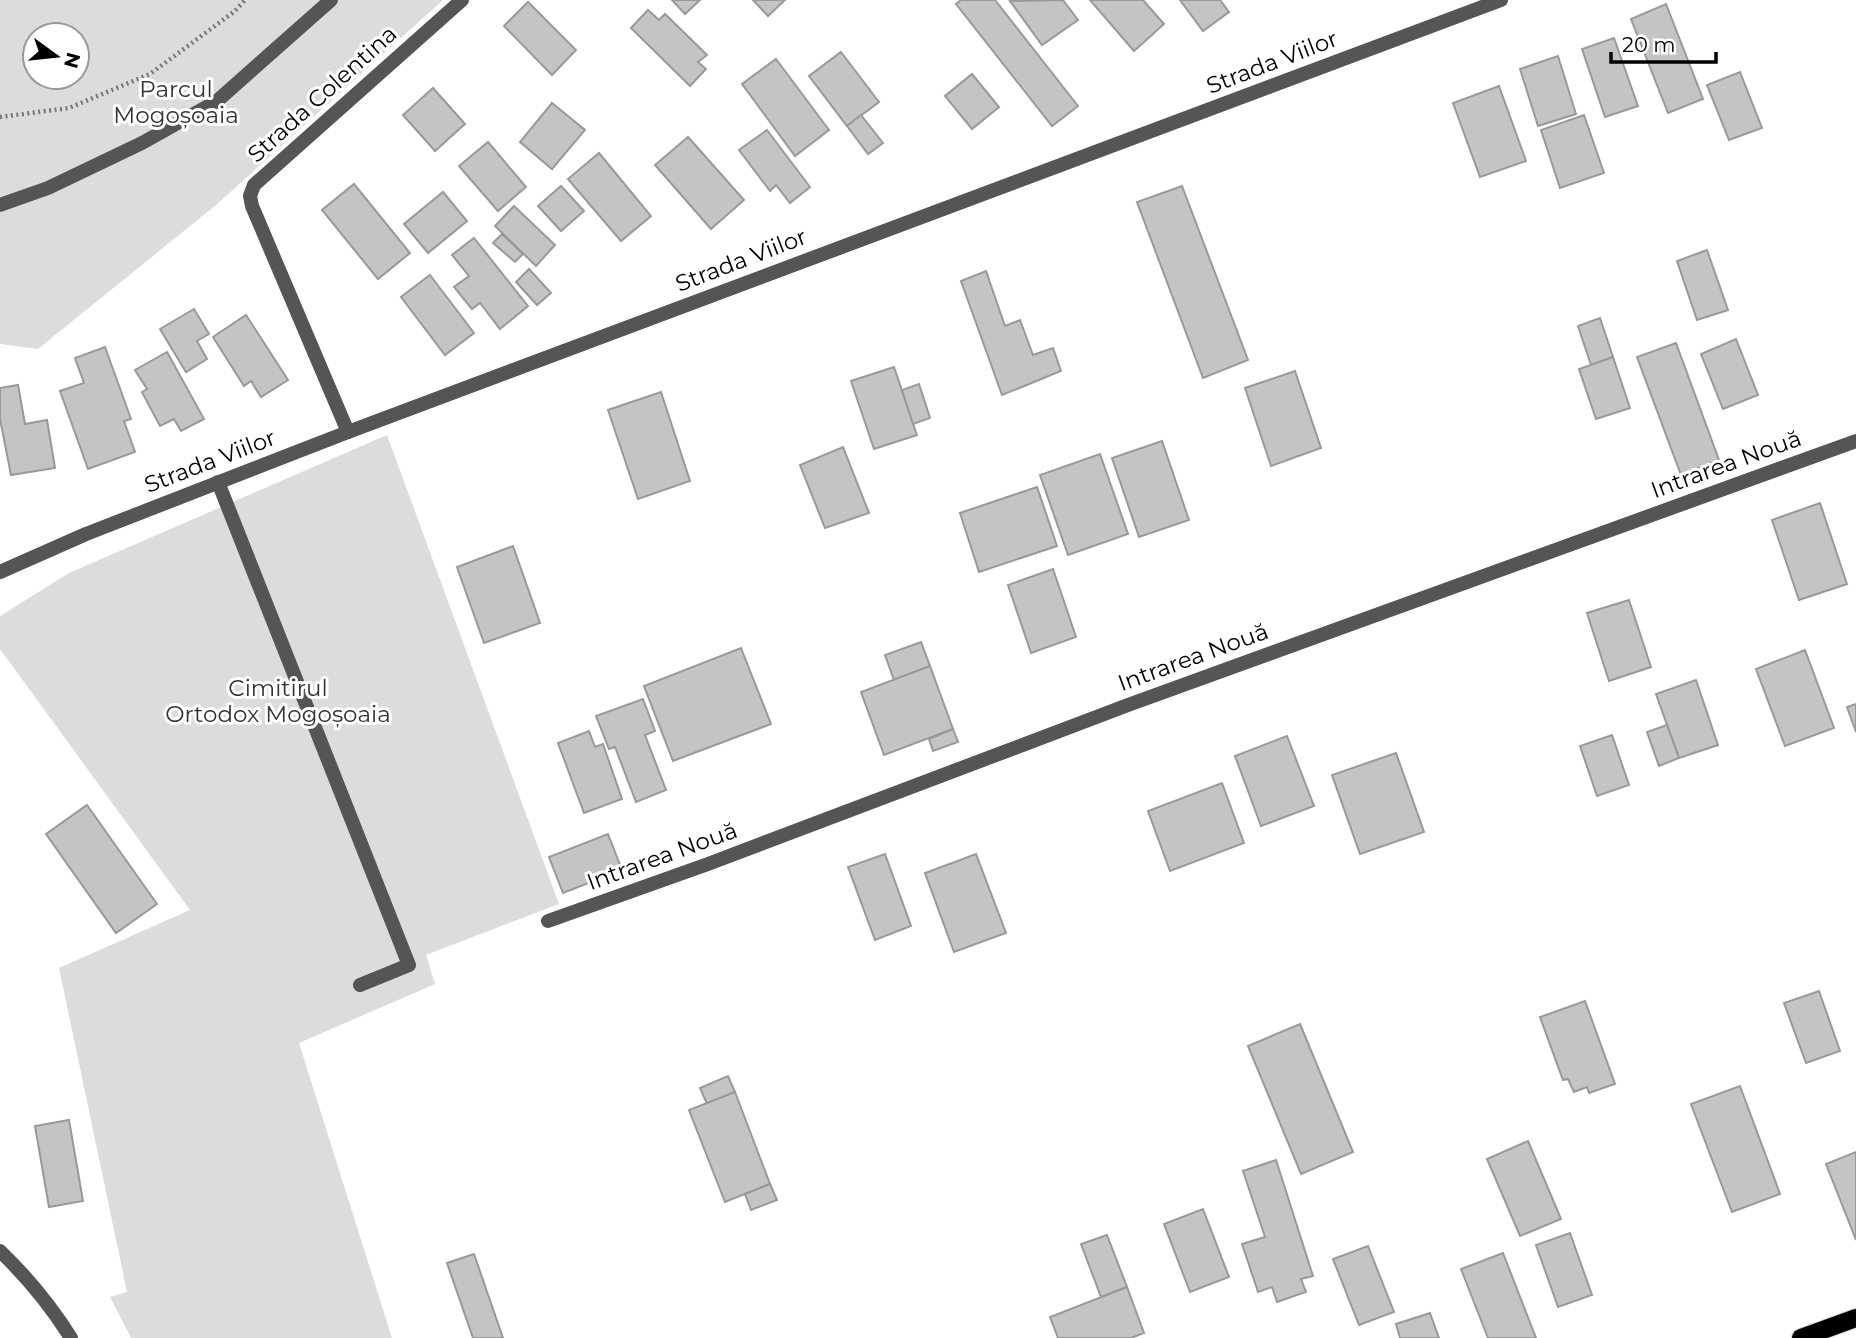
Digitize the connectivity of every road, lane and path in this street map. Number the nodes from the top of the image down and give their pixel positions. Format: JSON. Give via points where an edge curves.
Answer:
{"nodes":[{"id":1,"x":245,"y":0,"type":"edge"},
{"id":2,"x":331,"y":0,"type":"edge"},
{"id":3,"x":462,"y":0,"type":"edge"},
{"id":4,"x":1502,"y":0,"type":"edge"},
{"id":5,"x":0,"y":117,"type":"edge"},
{"id":6,"x":0,"y":205,"type":"edge"},
{"id":7,"x":348,"y":432,"type":"junction"},
{"id":8,"x":1856,"y":441,"type":"edge"},
{"id":9,"x":218,"y":482,"type":"junction"},
{"id":10,"x":0,"y":572,"type":"edge"},
{"id":11,"x":548,"y":921,"type":"dead end"},
{"id":12,"x":360,"y":985,"type":"dead end"},
{"id":13,"x":0,"y":1251,"type":"edge"},
{"id":14,"x":1856,"y":1318,"type":"edge"},
{"id":15,"x":71,"y":1338,"type":"edge"},
{"id":16,"x":1801,"y":1338,"type":"edge"}],
"edges":[{"from":1,"to":5,"type":"path","via":[[150,74],[69,108]]},
{"from":2,"to":6,"type":"street","via":[[217,101],[130,149]]},
{"from":3,"to":7,"type":"street","name":"Strada Colentina","via":[[254,185],[250,196]]},
{"from":4,"to":7,"type":"street","name":"Strada Viilor"},
{"from":7,"to":9,"type":"street","name":"Strada Viilor"},
{"from":8,"to":11,"type":"street","name":"Intrarea Nouă"},
{"from":9,"to":10,"type":"street","name":"Strada Viilor"},
{"from":9,"to":12,"type":"street","via":[[409,965]]},
{"from":13,"to":15,"type":"street"},
{"from":14,"to":16,"type":"main road"}]}
